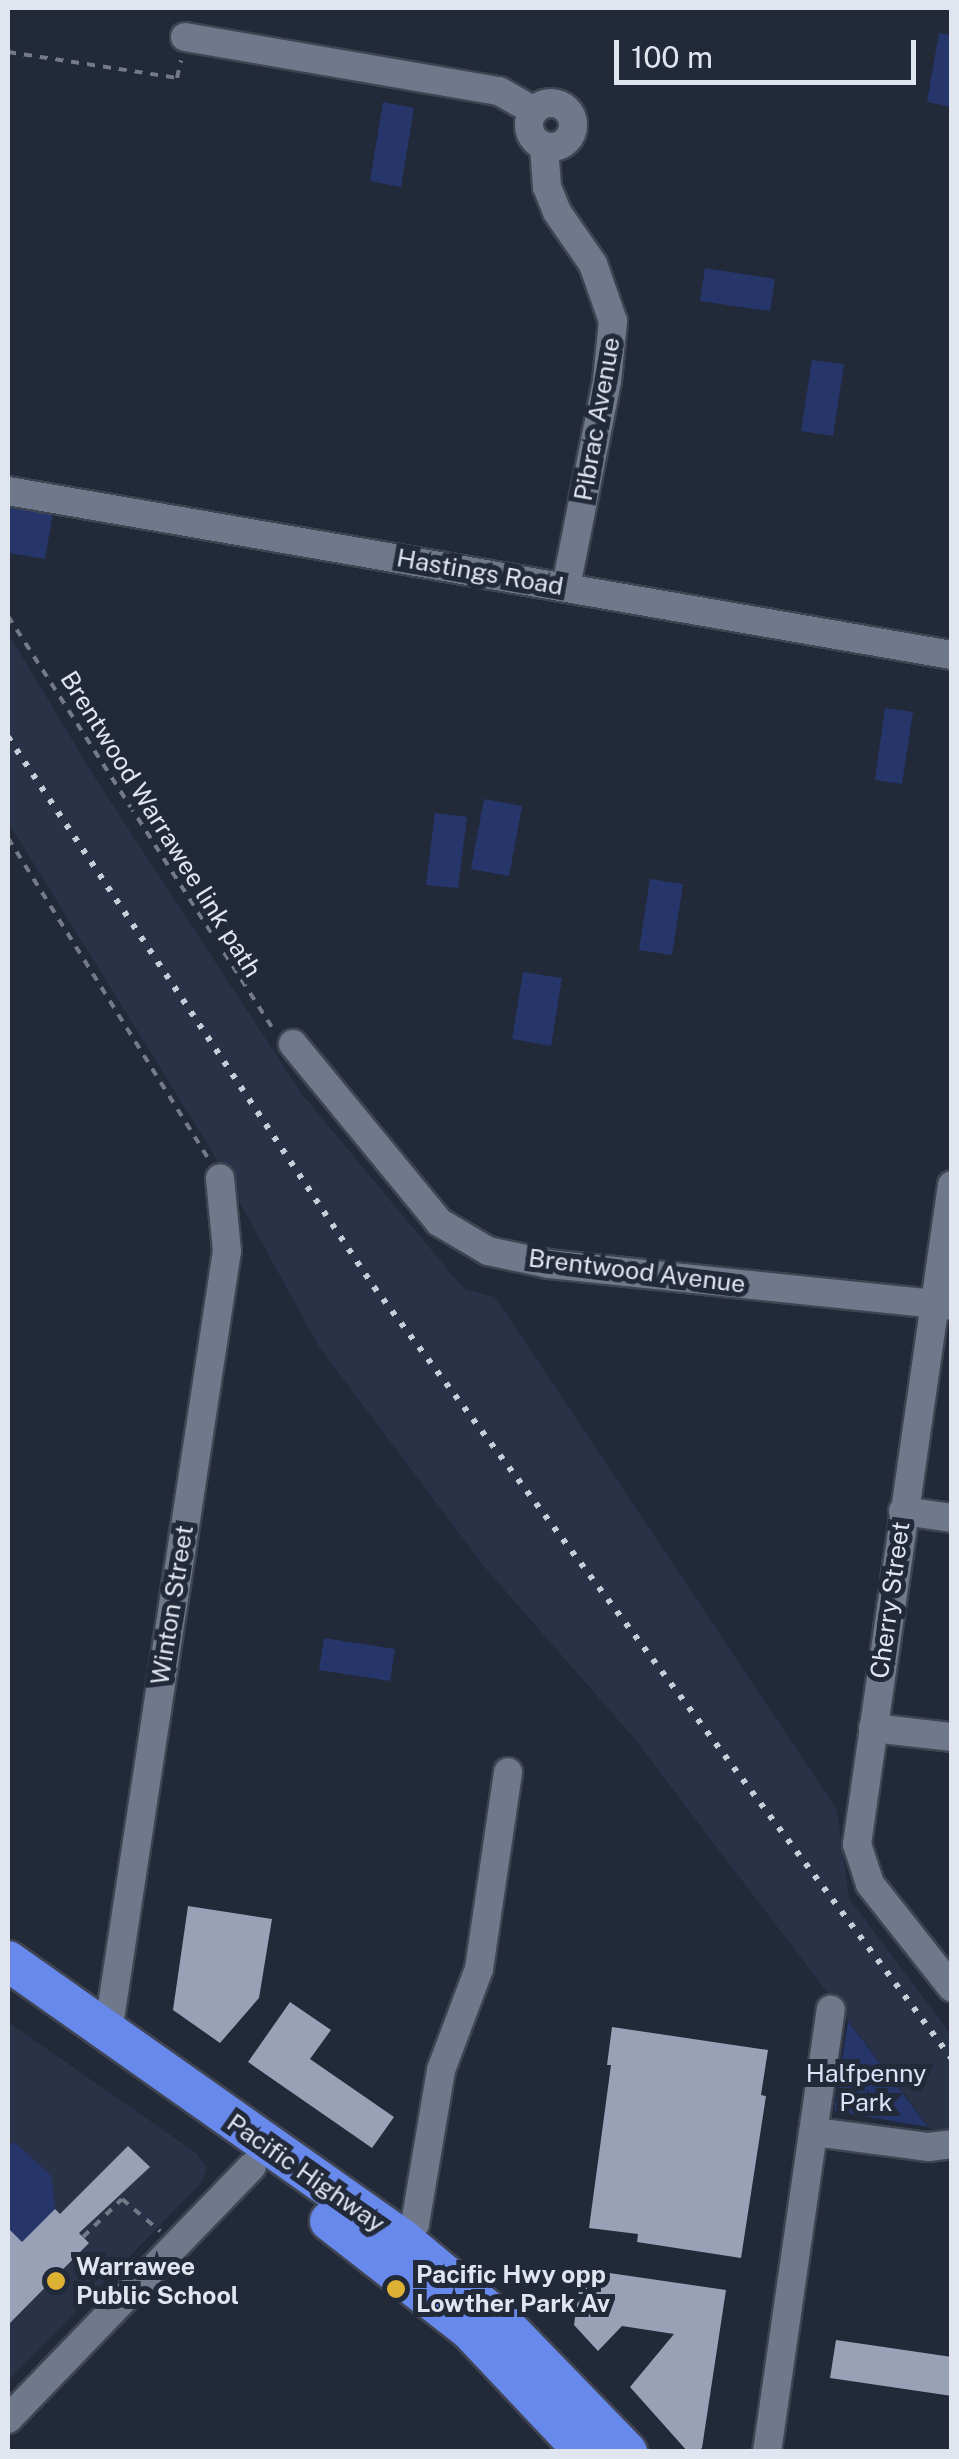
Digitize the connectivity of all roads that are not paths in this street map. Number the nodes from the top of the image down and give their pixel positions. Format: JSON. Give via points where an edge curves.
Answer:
{"nodes":[{"id":1,"x":186,"y":37,"type":"road end"},
{"id":2,"x":534,"y":111,"type":"junction"},
{"id":3,"x":544,"y":146,"type":"junction"},
{"id":4,"x":8,"y":492,"type":"edge"},
{"id":5,"x":566,"y":587,"type":"junction"},
{"id":6,"x":952,"y":656,"type":"edge"},
{"id":7,"x":293,"y":1044,"type":"road end"},
{"id":8,"x":220,"y":1178,"type":"road end"},
{"id":9,"x":952,"y":1185,"type":"edge"},
{"id":10,"x":942,"y":1305,"type":"edge"},
{"id":11,"x":902,"y":1511,"type":"junction"},
{"id":12,"x":952,"y":1518,"type":"edge"},
{"id":13,"x":873,"y":1728,"type":"junction"},
{"id":14,"x":952,"y":1737,"type":"edge"},
{"id":15,"x":508,"y":1772,"type":"dead end"},
{"id":16,"x":8,"y":1961,"type":"edge"},
{"id":17,"x":952,"y":1988,"type":"edge"},
{"id":18,"x":8,"y":1994,"type":"edge"},
{"id":19,"x":832,"y":2010,"type":"dead end"},
{"id":20,"x":108,"y":2032,"type":"junction"},
{"id":21,"x":815,"y":2132,"type":"junction"},
{"id":22,"x":952,"y":2144,"type":"edge"},
{"id":23,"x":252,"y":2166,"type":"junction"},
{"id":24,"x":403,"y":2240,"type":"junction"},
{"id":25,"x":8,"y":2418,"type":"edge"},
{"id":26,"x":585,"y":2452,"type":"edge"},
{"id":27,"x":627,"y":2452,"type":"edge"},
{"id":28,"x":767,"y":2452,"type":"edge"}],
"edges":[{"from":1,"to":2,"type":"street","via":[[498,91]]},
{"from":2,"to":3,"type":"street","via":[[530,131]]},
{"from":2,"to":3,"type":"street","via":[[556,104],[582,110],[570,136]]},
{"from":3,"to":5,"type":"street","name":"Pibrac Avenue","via":[[556,212],[594,264],[613,321],[608,381]]},
{"from":4,"to":5,"type":"street","name":"Hastings Road"},
{"from":5,"to":6,"type":"street","name":"Hastings Road"},
{"from":7,"to":10,"type":"street","name":"Brentwood Avenue","via":[[440,1222],[488,1251],[549,1264]]},
{"from":8,"to":20,"type":"street","name":"Winton Street","via":[[227,1251]]},
{"from":9,"to":10,"type":"street","name":"Cherry Street"},
{"from":10,"to":11,"type":"street","name":"Cherry Street"},
{"from":11,"to":12,"type":"street"},
{"from":11,"to":13,"type":"street","name":"Cherry Street"},
{"from":13,"to":14,"type":"street"},
{"from":13,"to":17,"type":"street","name":"Cherry Street","via":[[860,1862]]},
{"from":15,"to":24,"type":"street","via":[[479,1969],[440,2070],[416,2224]]},
{"from":16,"to":20,"type":"highway","name":"Pacific Highway"},
{"from":18,"to":23,"type":"highway","name":"Pacific Highway"},
{"from":19,"to":21,"type":"street"},
{"from":20,"to":24,"type":"highway","name":"Pacific Highway"},
{"from":21,"to":22,"type":"street"},
{"from":21,"to":28,"type":"street"},
{"from":23,"to":25,"type":"street"},
{"from":23,"to":26,"type":"highway","name":"Pacific Highway","via":[[470,2330]]},
{"from":24,"to":27,"type":"highway","name":"Pacific Highway","via":[[500,2320]]}]}
